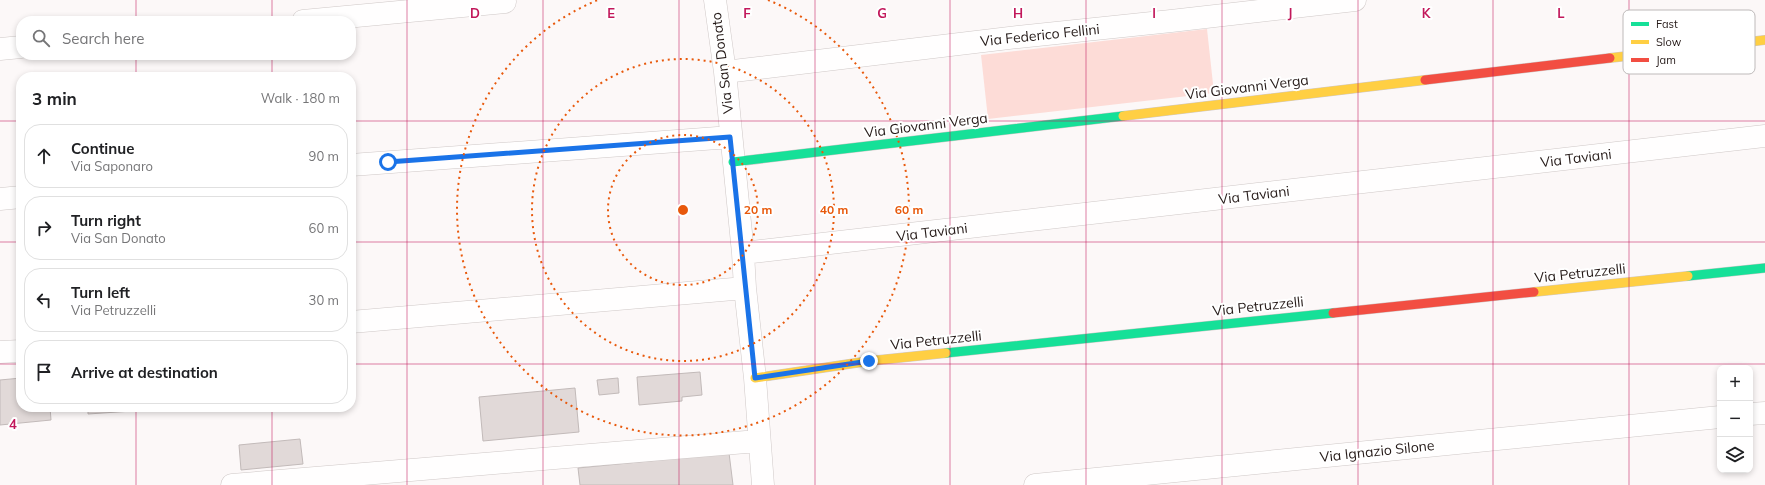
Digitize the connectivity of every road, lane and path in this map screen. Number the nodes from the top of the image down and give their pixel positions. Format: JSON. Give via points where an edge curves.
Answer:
{"nodes":[{"id":1,"x":715,"y":0,"type":"edge"},
{"id":2,"x":1354,"y":0,"type":"edge"},
{"id":3,"x":505,"y":2,"type":"dead end"},
{"id":4,"x":356,"y":16,"type":"edge"},
{"id":5,"x":1765,"y":40,"type":"edge"},
{"id":6,"x":1755,"y":41,"type":"edge"},
{"id":7,"x":16,"y":48,"type":"edge"},
{"id":8,"x":0,"y":50,"type":"edge"},
{"id":9,"x":1623,"y":57,"type":"edge"},
{"id":10,"x":725,"y":72,"type":"junction"},
{"id":11,"x":1765,"y":136,"type":"edge"},
{"id":12,"x":730,"y":137,"type":"junction"},
{"id":13,"x":733,"y":162,"type":"junction"},
{"id":14,"x":356,"y":165,"type":"edge"},
{"id":15,"x":16,"y":197,"type":"edge"},
{"id":16,"x":0,"y":199,"type":"edge"},
{"id":17,"x":743,"y":253,"type":"junction"},
{"id":18,"x":1765,"y":268,"type":"edge"},
{"id":19,"x":745,"y":288,"type":"junction"},
{"id":20,"x":356,"y":322,"type":"edge"},
{"id":21,"x":16,"y":350,"type":"edge"},
{"id":22,"x":0,"y":352,"type":"edge"},
{"id":23,"x":755,"y":378,"type":"junction"},
{"id":24,"x":1765,"y":413,"type":"edge"},
{"id":25,"x":1753,"y":414,"type":"edge"},
{"id":26,"x":1717,"y":417,"type":"edge"},
{"id":27,"x":758,"y":441,"type":"junction"},
{"id":28,"x":232,"y":485,"type":"edge"},
{"id":29,"x":762,"y":485,"type":"edge"},
{"id":30,"x":1035,"y":485,"type":"edge"}],
"edges":[{"from":1,"to":10,"type":"street","name":"Via San Donato"},
{"from":2,"to":10,"type":"street","name":"Via Federico Fellini"},
{"from":3,"to":4,"type":"street"},
{"from":5,"to":6,"type":"street","name":"Via Giovanni Verga"},
{"from":7,"to":8,"type":"street"},
{"from":9,"to":13,"type":"street","name":"Via Giovanni Verga"},
{"from":10,"to":12,"type":"street","name":"Via San Donato"},
{"from":11,"to":17,"type":"street","name":"Via Taviani"},
{"from":12,"to":13,"type":"street","name":"Via San Donato"},
{"from":12,"to":14,"type":"street"},
{"from":13,"to":17,"type":"street","name":"Via San Donato"},
{"from":15,"to":16,"type":"street"},
{"from":17,"to":19,"type":"street","name":"Via San Donato"},
{"from":18,"to":23,"type":"street","name":"Via Petruzzelli","via":[[869,361]]},
{"from":19,"to":20,"type":"street"},
{"from":19,"to":23,"type":"street","name":"Via San Donato"},
{"from":21,"to":22,"type":"street"},
{"from":23,"to":27,"type":"street","name":"Via San Donato"},
{"from":24,"to":25,"type":"street"},
{"from":26,"to":30,"type":"street","name":"Via Ignazio Silone"},
{"from":27,"to":28,"type":"street"},
{"from":27,"to":29,"type":"street","name":"Via San Donato"}]}
